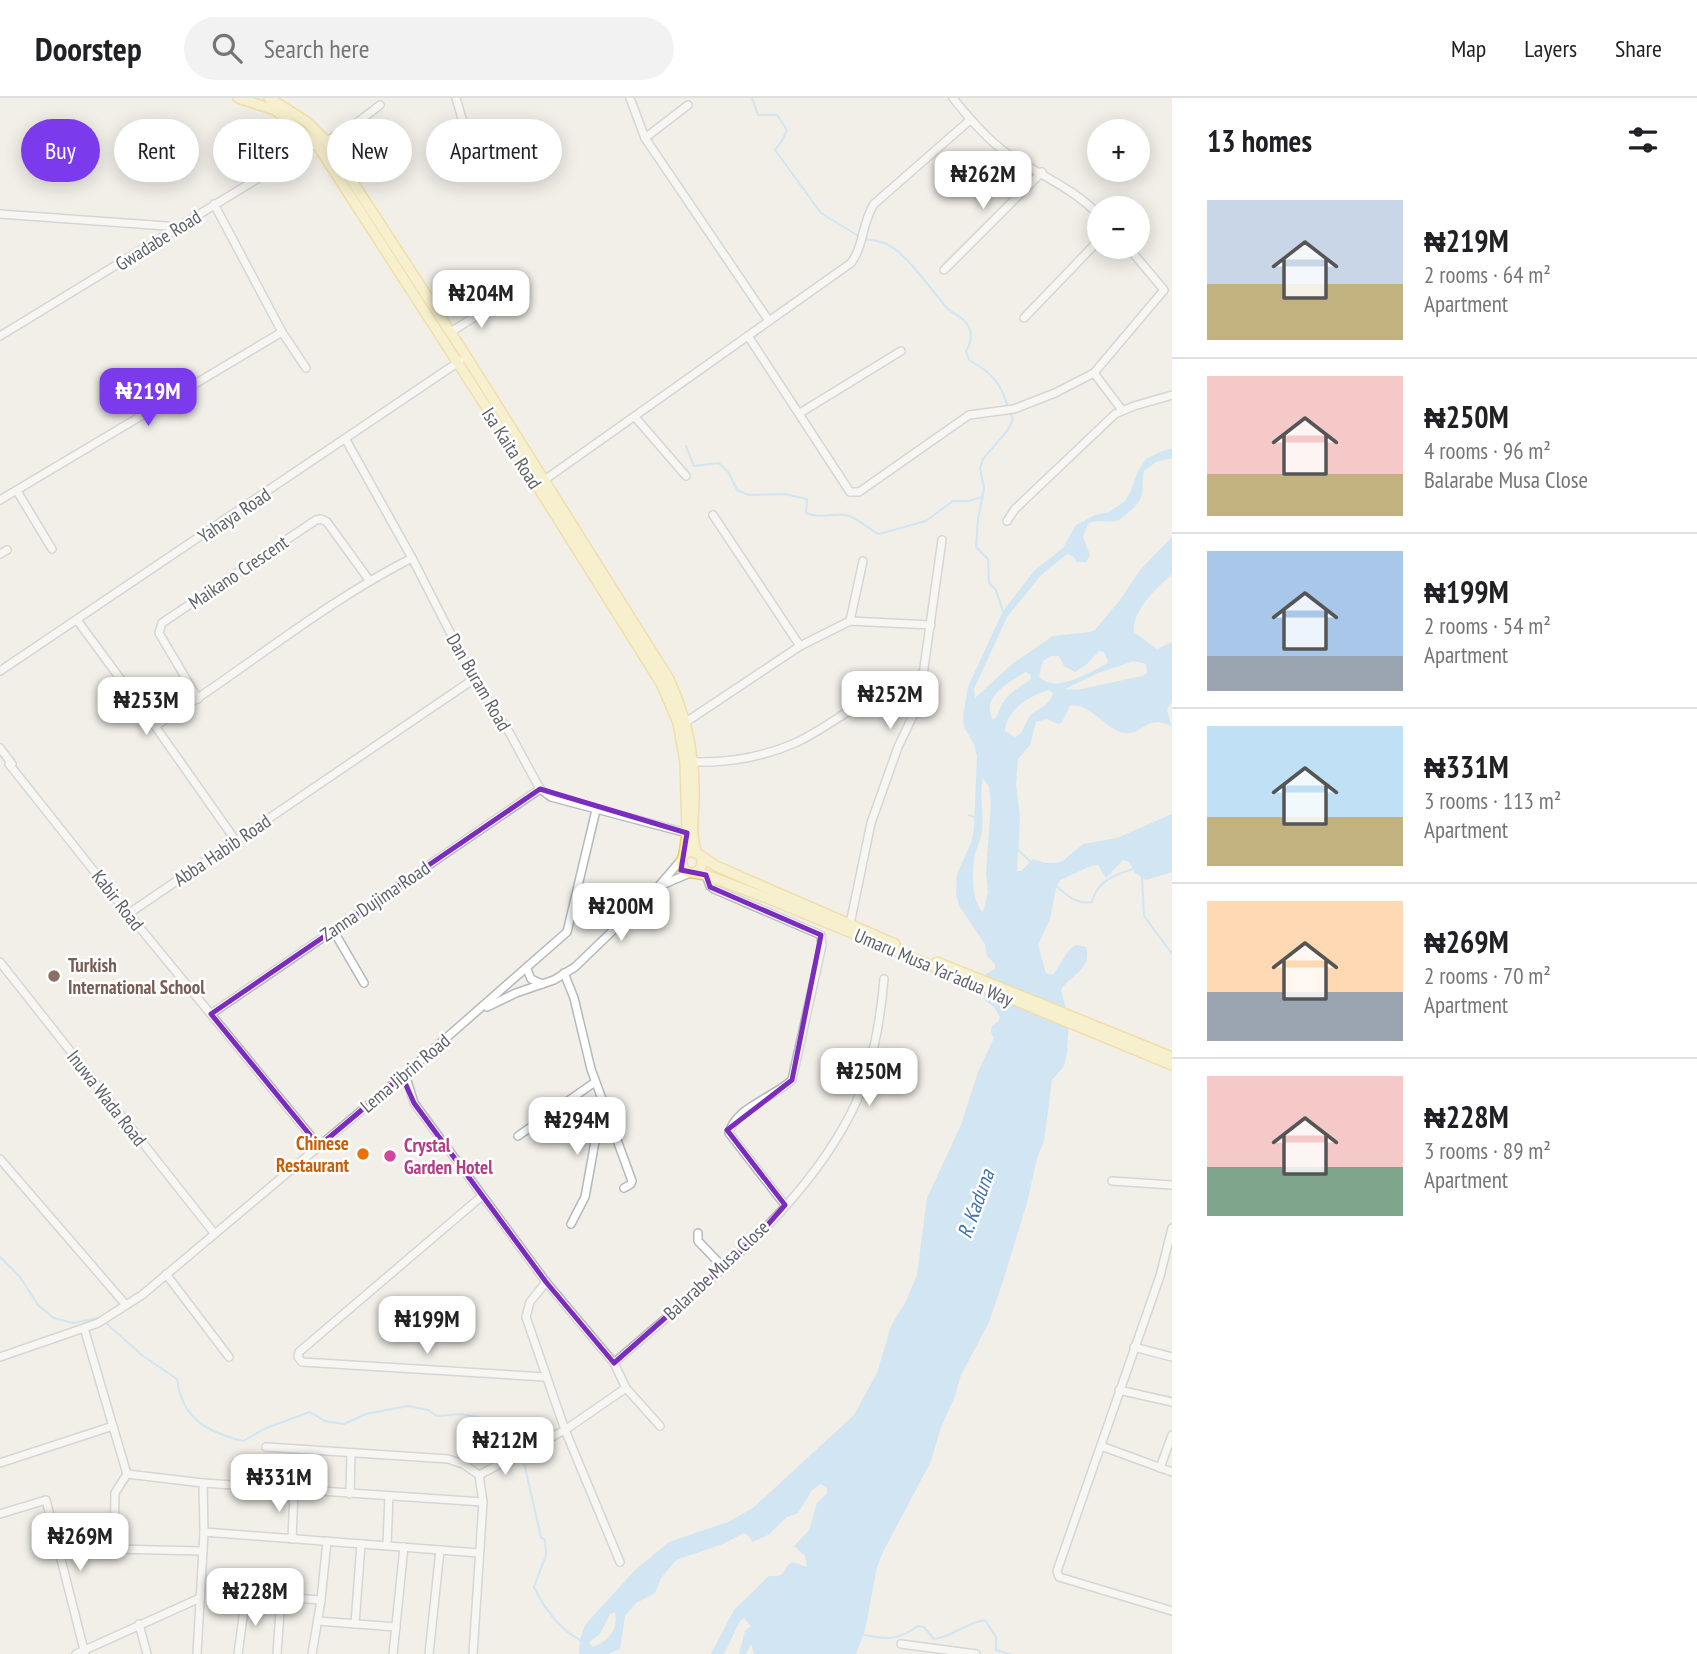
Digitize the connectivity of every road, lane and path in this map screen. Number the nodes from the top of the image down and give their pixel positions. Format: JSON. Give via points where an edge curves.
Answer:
{"nodes":[{"id":1,"x":238,"y":98,"type":"edge"},
{"id":2,"x":268,"y":98,"type":"edge"},
{"id":3,"x":456,"y":98,"type":"edge"},
{"id":4,"x":630,"y":98,"type":"edge"},
{"id":5,"x":953,"y":98,"type":"edge"},
{"id":6,"x":380,"y":105,"type":"dead end"},
{"id":7,"x":688,"y":105,"type":"dead end"},
{"id":8,"x":462,"y":119,"type":"edge"},
{"id":9,"x":970,"y":120,"type":"junction"},
{"id":10,"x":645,"y":138,"type":"junction"},
{"id":11,"x":321,"y":142,"type":"junction"},
{"id":12,"x":1042,"y":172,"type":"junction"},
{"id":13,"x":1087,"y":204,"type":"edge"},
{"id":14,"x":214,"y":205,"type":"junction"},
{"id":15,"x":0,"y":214,"type":"edge"},
{"id":16,"x":180,"y":227,"type":"junction"},
{"id":17,"x":1087,"y":252,"type":"edge"},
{"id":18,"x":1139,"y":259,"type":"edge"},
{"id":19,"x":944,"y":270,"type":"dead end"},
{"id":20,"x":496,"y":303,"type":"dead end"},
{"id":21,"x":1024,"y":318,"type":"dead end"},
{"id":22,"x":769,"y":321,"type":"junction"},
{"id":23,"x":282,"y":332,"type":"junction"},
{"id":24,"x":451,"y":332,"type":"junction"},
{"id":25,"x":0,"y":336,"type":"edge"},
{"id":26,"x":748,"y":336,"type":"junction"},
{"id":27,"x":901,"y":351,"type":"dead end"},
{"id":28,"x":466,"y":356,"type":"junction"},
{"id":29,"x":457,"y":362,"type":"junction"},
{"id":30,"x":306,"y":368,"type":"dead end"},
{"id":31,"x":1094,"y":373,"type":"junction"},
{"id":32,"x":1172,"y":395,"type":"edge"},
{"id":33,"x":1122,"y":411,"type":"junction"},
{"id":34,"x":800,"y":413,"type":"junction"},
{"id":35,"x":635,"y":417,"type":"junction"},
{"id":36,"x":345,"y":440,"type":"junction"},
{"id":37,"x":686,"y":476,"type":"dead end"},
{"id":38,"x":543,"y":481,"type":"junction"},
{"id":39,"x":17,"y":491,"type":"junction"},
{"id":40,"x":0,"y":500,"type":"edge"},
{"id":41,"x":713,"y":515,"type":"dead end"},
{"id":42,"x":1007,"y":521,"type":"dead end"},
{"id":43,"x":942,"y":540,"type":"dead end"},
{"id":44,"x":52,"y":549,"type":"dead end"},
{"id":45,"x":412,"y":558,"type":"junction"},
{"id":46,"x":863,"y":561,"type":"dead end"},
{"id":47,"x":369,"y":580,"type":"junction"},
{"id":48,"x":77,"y":620,"type":"junction"},
{"id":49,"x":850,"y":621,"type":"junction"},
{"id":50,"x":931,"y":625,"type":"junction"},
{"id":51,"x":644,"y":646,"type":"junction"},
{"id":52,"x":800,"y":646,"type":"junction"},
{"id":53,"x":0,"y":671,"type":"edge"},
{"id":54,"x":474,"y":678,"type":"junction"},
{"id":55,"x":922,"y":684,"type":"junction"},
{"id":56,"x":198,"y":699,"type":"junction"},
{"id":57,"x":686,"y":722,"type":"junction"},
{"id":58,"x":155,"y":726,"type":"junction"},
{"id":59,"x":0,"y":748,"type":"edge"},
{"id":60,"x":693,"y":762,"type":"junction"},
{"id":61,"x":9,"y":764,"type":"dead end"},
{"id":62,"x":540,"y":789,"type":"junction"},
{"id":63,"x":596,"y":810,"type":"junction"},
{"id":64,"x":687,"y":833,"type":"junction"},
{"id":65,"x":236,"y":841,"type":"junction"},
{"id":66,"x":699,"y":854,"type":"junction"},
{"id":67,"x":683,"y":856,"type":"junction"},
{"id":68,"x":692,"y":873,"type":"junction"},
{"id":69,"x":706,"y":875,"type":"junction"},
{"id":70,"x":658,"y":887,"type":"junction"},
{"id":71,"x":128,"y":914,"type":"junction"},
{"id":72,"x":850,"y":924,"type":"junction"},
{"id":73,"x":333,"y":930,"type":"junction"},
{"id":74,"x":905,"y":952,"type":"junction"},
{"id":75,"x":0,"y":962,"type":"edge"},
{"id":76,"x":527,"y":969,"type":"junction"},
{"id":77,"x":565,"y":973,"type":"junction"},
{"id":78,"x":884,"y":979,"type":"dead end"},
{"id":79,"x":364,"y":983,"type":"dead end"},
{"id":80,"x":542,"y":984,"type":"junction"},
{"id":81,"x":211,"y":1014,"type":"junction"},
{"id":82,"x":456,"y":1030,"type":"junction"},
{"id":83,"x":1101,"y":1033,"type":"junction"},
{"id":84,"x":1172,"y":1057,"type":"edge"},
{"id":85,"x":1172,"y":1065,"type":"edge"},
{"id":86,"x":405,"y":1074,"type":"junction"},
{"id":87,"x":595,"y":1082,"type":"junction"},
{"id":88,"x":600,"y":1096,"type":"junction"},
{"id":89,"x":519,"y":1136,"type":"dead end"},
{"id":90,"x":319,"y":1146,"type":"junction"},
{"id":91,"x":0,"y":1159,"type":"edge"},
{"id":92,"x":1112,"y":1181,"type":"dead end"},
{"id":93,"x":1172,"y":1185,"type":"edge"},
{"id":94,"x":624,"y":1188,"type":"dead end"},
{"id":95,"x":482,"y":1196,"type":"junction"},
{"id":96,"x":785,"y":1205,"type":"junction"},
{"id":97,"x":570,"y":1224,"type":"dead end"},
{"id":98,"x":1172,"y":1228,"type":"edge"},
{"id":99,"x":214,"y":1233,"type":"junction"},
{"id":100,"x":698,"y":1233,"type":"dead end"},
{"id":101,"x":723,"y":1267,"type":"junction"},
{"id":102,"x":166,"y":1274,"type":"junction"},
{"id":103,"x":546,"y":1282,"type":"junction"},
{"id":104,"x":126,"y":1305,"type":"junction"},
{"id":105,"x":83,"y":1328,"type":"junction"},
{"id":106,"x":1134,"y":1347,"type":"junction"},
{"id":107,"x":0,"y":1357,"type":"edge"},
{"id":108,"x":229,"y":1357,"type":"dead end"},
{"id":109,"x":1172,"y":1357,"type":"edge"},
{"id":110,"x":614,"y":1363,"type":"junction"},
{"id":111,"x":545,"y":1377,"type":"junction"},
{"id":112,"x":626,"y":1388,"type":"junction"},
{"id":113,"x":1119,"y":1390,"type":"junction"},
{"id":114,"x":1172,"y":1402,"type":"edge"},
{"id":115,"x":113,"y":1426,"type":"junction"},
{"id":116,"x":660,"y":1426,"type":"dead end"},
{"id":117,"x":565,"y":1430,"type":"junction"},
{"id":118,"x":1172,"y":1436,"type":"edge"},
{"id":119,"x":1101,"y":1446,"type":"junction"},
{"id":120,"x":266,"y":1447,"type":"dead end"},
{"id":121,"x":352,"y":1453,"type":"junction"},
{"id":122,"x":0,"y":1463,"type":"edge"},
{"id":123,"x":1160,"y":1468,"type":"junction"},
{"id":124,"x":1172,"y":1472,"type":"edge"},
{"id":125,"x":127,"y":1474,"type":"junction"},
{"id":126,"x":478,"y":1475,"type":"junction"},
{"id":127,"x":203,"y":1483,"type":"junction"},
{"id":128,"x":294,"y":1491,"type":"junction"},
{"id":129,"x":349,"y":1494,"type":"junction"},
{"id":130,"x":389,"y":1496,"type":"junction"},
{"id":131,"x":482,"y":1502,"type":"junction"},
{"id":132,"x":0,"y":1514,"type":"edge"},
{"id":133,"x":204,"y":1532,"type":"junction"},
{"id":134,"x":292,"y":1539,"type":"junction"},
{"id":135,"x":327,"y":1541,"type":"junction"},
{"id":136,"x":361,"y":1544,"type":"junction"},
{"id":137,"x":387,"y":1545,"type":"junction"},
{"id":138,"x":404,"y":1548,"type":"junction"},
{"id":139,"x":114,"y":1549,"type":"junction"},
{"id":140,"x":440,"y":1550,"type":"junction"},
{"id":141,"x":60,"y":1551,"type":"junction"},
{"id":142,"x":203,"y":1551,"type":"junction"},
{"id":143,"x":479,"y":1553,"type":"junction"},
{"id":144,"x":620,"y":1562,"type":"dead end"},
{"id":145,"x":281,"y":1597,"type":"junction"},
{"id":146,"x":200,"y":1598,"type":"junction"},
{"id":147,"x":321,"y":1600,"type":"junction"},
{"id":148,"x":1172,"y":1611,"type":"edge"},
{"id":149,"x":318,"y":1621,"type":"junction"},
{"id":150,"x":139,"y":1624,"type":"junction"},
{"id":151,"x":355,"y":1624,"type":"junction"},
{"id":152,"x":396,"y":1627,"type":"junction"},
{"id":153,"x":901,"y":1644,"type":"dead end"},
{"id":154,"x":81,"y":1653,"type":"edge"},
{"id":155,"x":147,"y":1654,"type":"edge"},
{"id":156,"x":197,"y":1654,"type":"edge"},
{"id":157,"x":237,"y":1654,"type":"edge"},
{"id":158,"x":277,"y":1654,"type":"edge"},
{"id":159,"x":312,"y":1654,"type":"edge"},
{"id":160,"x":393,"y":1654,"type":"edge"},
{"id":161,"x":429,"y":1654,"type":"edge"},
{"id":162,"x":473,"y":1654,"type":"edge"},
{"id":163,"x":975,"y":1654,"type":"edge"}],
"edges":[{"from":1,"to":11,"type":"main road","name":"Isa Kaita Road","via":[[275,110]]},
{"from":2,"to":11,"type":"main road","name":"Isa Kaita Road","via":[[307,122]]},
{"from":3,"to":8,"type":"street"},
{"from":4,"to":10,"type":"street"},
{"from":5,"to":9,"type":"street"},
{"from":6,"to":11,"type":"street","name":"Gwadabe Road","via":[[350,128]]},
{"from":7,"to":10,"type":"street"},
{"from":9,"to":12,"type":"street","via":[[1005,151]]},
{"from":9,"to":22,"type":"street","via":[[874,204],[859,253],[851,263]]},
{"from":10,"to":22,"type":"street"},
{"from":11,"to":14,"type":"street","name":"Gwadabe Road"},
{"from":11,"to":24,"type":"main road","name":"Isa Kaita Road"},
{"from":11,"to":29,"type":"main road","name":"Isa Kaita Road"},
{"from":12,"to":13,"type":"street"},
{"from":12,"to":19,"type":"street"},
{"from":14,"to":16,"type":"street","name":"Gwadabe Road"},
{"from":14,"to":23,"type":"street"},
{"from":15,"to":16,"type":"street"},
{"from":16,"to":25,"type":"street","name":"Gwadabe Road"},
{"from":17,"to":21,"type":"street"},
{"from":18,"to":31,"type":"street","via":[[1163,286],[1163,292]]},
{"from":20,"to":24,"type":"street"},
{"from":22,"to":26,"type":"street"},
{"from":23,"to":30,"type":"street"},
{"from":23,"to":39,"type":"street"},
{"from":24,"to":28,"type":"main road","name":"Isa Kaita Road"},
{"from":26,"to":34,"type":"street"},
{"from":26,"to":35,"type":"street"},
{"from":27,"to":34,"type":"street"},
{"from":28,"to":29,"type":"street","name":"Yahaya Road"},
{"from":28,"to":38,"type":"main road","name":"Isa Kaita Road"},
{"from":29,"to":36,"type":"street","name":"Yahaya Road"},
{"from":29,"to":51,"type":"main road","name":"Isa Kaita Road"},
{"from":31,"to":33,"type":"street"},
{"from":31,"to":34,"type":"street","via":[[1014,409],[963,418],[853,493]]},
{"from":32,"to":33,"type":"street"},
{"from":33,"to":42,"type":"street"},
{"from":35,"to":37,"type":"street"},
{"from":35,"to":38,"type":"street"},
{"from":36,"to":45,"type":"street","name":"Dan Buram Road"},
{"from":36,"to":48,"type":"street","name":"Yahaya Road"},
{"from":38,"to":51,"type":"main road","name":"Isa Kaita Road"},
{"from":39,"to":40,"type":"street"},
{"from":39,"to":44,"type":"street"},
{"from":41,"to":52,"type":"street"},
{"from":43,"to":50,"type":"street"},
{"from":45,"to":47,"type":"street"},
{"from":45,"to":54,"type":"street","name":"Dan Buram Road"},
{"from":46,"to":49,"type":"street"},
{"from":47,"to":56,"type":"street"},
{"from":47,"to":56,"type":"street","name":"Maikano Crescent","via":[[327,522],[316,520],[162,623],[159,633]]},
{"from":48,"to":53,"type":"street","name":"Yahaya Road"},
{"from":48,"to":58,"type":"street"},
{"from":49,"to":50,"type":"street"},
{"from":49,"to":52,"type":"street"},
{"from":50,"to":55,"type":"street"},
{"from":51,"to":57,"type":"main road","name":"Isa Kaita Road","via":[[668,679]]},
{"from":51,"to":64,"type":"main road","name":"Isa Kaita Road","via":[[678,723],[685,762]]},
{"from":52,"to":57,"type":"street"},
{"from":54,"to":62,"type":"street","name":"Dan Buram Road"},
{"from":54,"to":65,"type":"street","name":"Abba Habib Road"},
{"from":55,"to":60,"type":"street","via":[[888,689],[793,744],[719,763]]},
{"from":55,"to":72,"type":"street","via":[[915,715],[898,747],[871,823]]},
{"from":56,"to":58,"type":"street"},
{"from":57,"to":60,"type":"main road","name":"Isa Kaita Road"},
{"from":58,"to":65,"type":"street"},
{"from":59,"to":71,"type":"street","name":"Kabir Road"},
{"from":60,"to":66,"type":"main road","name":"Isa Kaita Road","via":[[693,832]]},
{"from":61,"to":71,"type":"street"},
{"from":62,"to":63,"type":"street","via":[[551,797]]},
{"from":62,"to":73,"type":"street","name":"Zanna Dujima Road"},
{"from":63,"to":64,"type":"street"},
{"from":63,"to":76,"type":"street","name":"Lema Jibrin Road","via":[[567,932]]},
{"from":64,"to":67,"type":"main road","name":"Isa Kaita Road"},
{"from":65,"to":71,"type":"street","name":"Abba Habib Road"},
{"from":66,"to":67,"type":"main road"},
{"from":66,"to":68,"type":"main road","via":[[702,866]]},
{"from":66,"to":72,"type":"main road","name":"Umaru Musa Yar'adua Way","via":[[716,866]]},
{"from":67,"to":68,"type":"main road","via":[[682,868]]},
{"from":67,"to":70,"type":"street"},
{"from":68,"to":69,"type":"main road","name":"Umaru Musa Yar'adua Way"},
{"from":68,"to":70,"type":"street"},
{"from":69,"to":74,"type":"main road","name":"Umaru Musa Yar'adua Way"},
{"from":69,"to":96,"type":"street","via":[[714,889],[821,934],[792,1080],[738,1116],[729,1133]]},
{"from":70,"to":77,"type":"street"},
{"from":71,"to":81,"type":"street","name":"Kabir Road"},
{"from":72,"to":74,"type":"main road","name":"Umaru Musa Yar'adua Way"},
{"from":73,"to":79,"type":"street"},
{"from":73,"to":81,"type":"street","name":"Zanna Dujima Road"},
{"from":74,"to":83,"type":"main road","name":"Umaru Musa Yar'adua Way"},
{"from":75,"to":99,"type":"street","name":"Inuwa Wada Road"},
{"from":76,"to":80,"type":"street","via":[[531,979]]},
{"from":76,"to":82,"type":"street","name":"Lema Jibrin Road"},
{"from":77,"to":80,"type":"street"},
{"from":77,"to":87,"type":"street"},
{"from":78,"to":96,"type":"street","name":"Balarabe Musa Close","via":[[872,1059],[852,1111],[826,1159]]},
{"from":80,"to":82,"type":"street","via":[[499,1001]]},
{"from":81,"to":90,"type":"street","name":"Kabir Road"},
{"from":82,"to":86,"type":"street","name":"Lema Jibrin Road"},
{"from":83,"to":84,"type":"main road","name":"Umaru Musa Yar'adua Way"},
{"from":83,"to":85,"type":"main road","name":"Umaru Musa Yar'adua Way"},
{"from":86,"to":90,"type":"street","name":"Lema Jibrin Road"},
{"from":86,"to":95,"type":"street","via":[[414,1103]]},
{"from":87,"to":88,"type":"street"},
{"from":87,"to":89,"type":"street"},
{"from":88,"to":94,"type":"street","via":[[632,1181]]},
{"from":88,"to":97,"type":"street","via":[[585,1197]]},
{"from":90,"to":99,"type":"street","name":"Lema Jibrin Road"},
{"from":91,"to":104,"type":"street"},
{"from":92,"to":93,"type":"street"},
{"from":95,"to":103,"type":"street"},
{"from":95,"to":111,"type":"street","via":[[298,1357],[302,1362]]},
{"from":96,"to":101,"type":"street","name":"Balarabe Musa Close"},
{"from":98,"to":106,"type":"street"},
{"from":99,"to":102,"type":"street","name":"Lema Jibrin Road"},
{"from":100,"to":101,"type":"street","via":[[698,1241]]},
{"from":101,"to":110,"type":"street","name":"Balarabe Musa Close"},
{"from":102,"to":104,"type":"street","name":"Lema Jibrin Road"},
{"from":102,"to":108,"type":"street"},
{"from":103,"to":110,"type":"street"},
{"from":103,"to":111,"type":"street","via":[[530,1301],[526,1317]]},
{"from":104,"to":105,"type":"street","name":"Lema Jibrin Road"},
{"from":105,"to":107,"type":"street","name":"Lema Jibrin Road"},
{"from":105,"to":115,"type":"street"},
{"from":106,"to":109,"type":"street"},
{"from":106,"to":113,"type":"street"},
{"from":110,"to":112,"type":"street"},
{"from":111,"to":117,"type":"street"},
{"from":112,"to":116,"type":"street"},
{"from":112,"to":117,"type":"street"},
{"from":113,"to":114,"type":"street"},
{"from":113,"to":119,"type":"street"},
{"from":115,"to":122,"type":"street"},
{"from":115,"to":125,"type":"street"},
{"from":117,"to":126,"type":"street"},
{"from":117,"to":144,"type":"street"},
{"from":118,"to":123,"type":"street"},
{"from":119,"to":123,"type":"street"},
{"from":119,"to":148,"type":"street","via":[[1057,1574]]},
{"from":120,"to":121,"type":"street"},
{"from":121,"to":126,"type":"street","via":[[448,1459]]},
{"from":121,"to":129,"type":"street"},
{"from":123,"to":124,"type":"street"},
{"from":125,"to":127,"type":"street"},
{"from":125,"to":139,"type":"street","via":[[115,1493]]},
{"from":126,"to":131,"type":"street"},
{"from":127,"to":128,"type":"street"},
{"from":127,"to":133,"type":"street"},
{"from":128,"to":129,"type":"street"},
{"from":128,"to":134,"type":"street"},
{"from":129,"to":130,"type":"street"},
{"from":130,"to":131,"type":"street"},
{"from":130,"to":137,"type":"street"},
{"from":131,"to":143,"type":"street"},
{"from":132,"to":141,"type":"street","via":[[46,1500]]},
{"from":133,"to":134,"type":"street"},
{"from":133,"to":142,"type":"street"},
{"from":134,"to":135,"type":"street"},
{"from":135,"to":136,"type":"street"},
{"from":135,"to":147,"type":"street"},
{"from":136,"to":137,"type":"street"},
{"from":136,"to":151,"type":"street"},
{"from":137,"to":138,"type":"street"},
{"from":138,"to":140,"type":"street"},
{"from":138,"to":152,"type":"street"},
{"from":139,"to":141,"type":"street"},
{"from":139,"to":142,"type":"street"},
{"from":140,"to":143,"type":"street"},
{"from":140,"to":161,"type":"street"},
{"from":141,"to":154,"type":"street"},
{"from":142,"to":146,"type":"street"},
{"from":143,"to":162,"type":"street"},
{"from":145,"to":147,"type":"street"},
{"from":145,"to":157,"type":"street","via":[[246,1595]]},
{"from":145,"to":158,"type":"street"},
{"from":146,"to":150,"type":"street"},
{"from":146,"to":156,"type":"street"},
{"from":147,"to":149,"type":"street"},
{"from":149,"to":151,"type":"street"},
{"from":149,"to":159,"type":"street"},
{"from":150,"to":154,"type":"street"},
{"from":150,"to":155,"type":"street"},
{"from":151,"to":152,"type":"street"},
{"from":152,"to":160,"type":"street"},
{"from":153,"to":163,"type":"street"}]}
